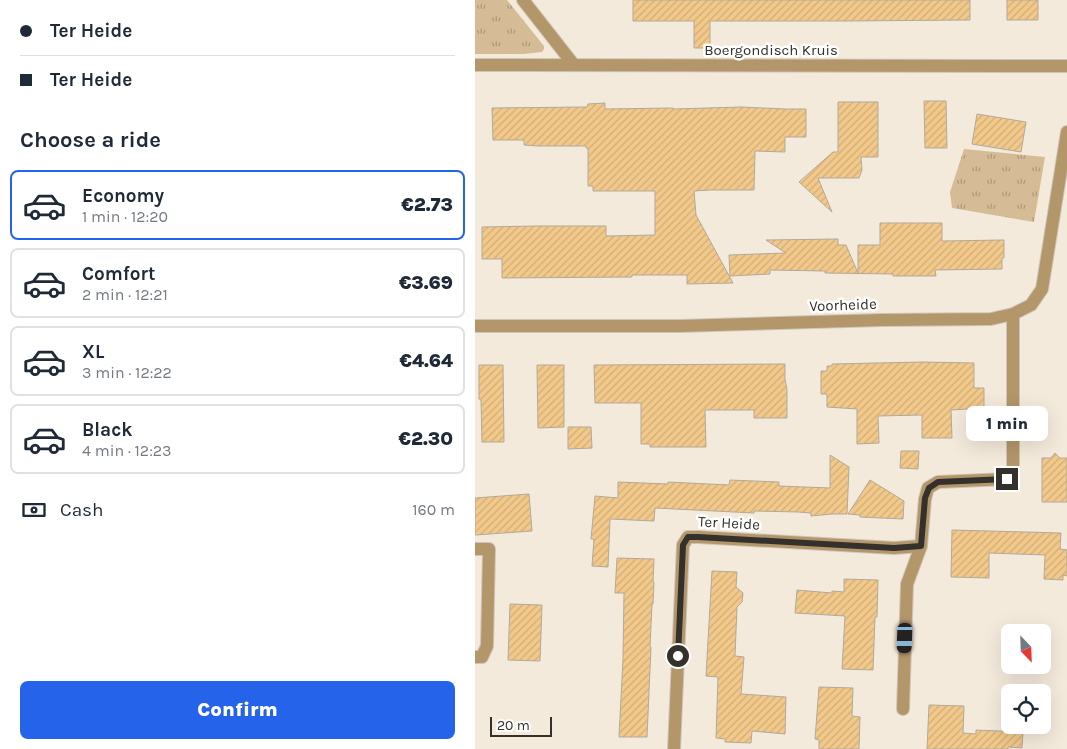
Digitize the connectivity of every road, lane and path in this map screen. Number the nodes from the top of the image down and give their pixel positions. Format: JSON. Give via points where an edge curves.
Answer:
{"nodes":[{"id":1,"x":523,"y":0,"type":"edge"},
{"id":2,"x":475,"y":65,"type":"edge"},
{"id":3,"x":574,"y":65,"type":"junction"},
{"id":4,"x":1067,"y":66,"type":"edge"},
{"id":5,"x":1067,"y":132,"type":"edge"},
{"id":6,"x":1013,"y":314,"type":"junction"},
{"id":7,"x":475,"y":326,"type":"edge"},
{"id":8,"x":921,"y":546,"type":"junction"},
{"id":9,"x":475,"y":549,"type":"edge"},
{"id":10,"x":475,"y":657,"type":"edge"},
{"id":11,"x":903,"y":709,"type":"dead end"},
{"id":12,"x":674,"y":749,"type":"edge"}],
"edges":[{"from":1,"to":3,"type":"street"},
{"from":2,"to":3,"type":"street","name":"Boergondisch Kruis"},
{"from":3,"to":4,"type":"street","name":"Boergondisch Kruis"},
{"from":5,"to":6,"type":"street","name":"Voorheide","via":[[1042,289],[1031,306]]},
{"from":6,"to":7,"type":"street","name":"Voorheide","via":[[991,319],[680,326]]},
{"from":6,"to":8,"type":"street","via":[[1013,470],[1007,479],[938,482],[929,488],[925,498]]},
{"from":8,"to":11,"type":"street","via":[[907,584]]},
{"from":8,"to":12,"type":"street","name":"Ter Heide","via":[[894,548],[688,537],[683,545]]},
{"from":9,"to":10,"type":"street","via":[[489,549],[487,646],[482,657]]}]}
